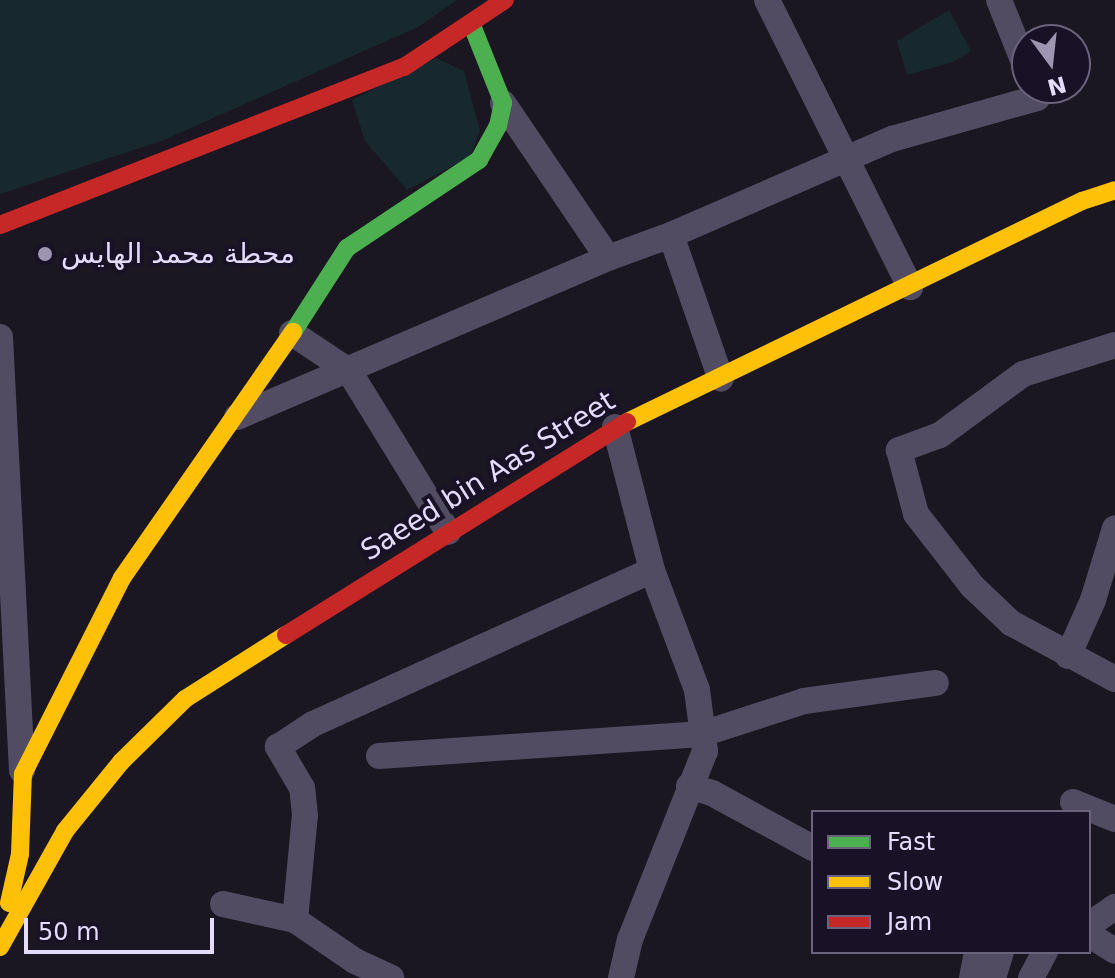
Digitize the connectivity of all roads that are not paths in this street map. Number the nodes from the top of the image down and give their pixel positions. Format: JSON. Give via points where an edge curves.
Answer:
{"nodes":[{"id":1,"x":505,"y":0,"type":"edge"},
{"id":2,"x":767,"y":0,"type":"edge"},
{"id":3,"x":999,"y":0,"type":"edge"},
{"id":4,"x":471,"y":23,"type":"junction"},
{"id":5,"x":1011,"y":30,"type":"edge"},
{"id":6,"x":503,"y":103,"type":"junction"},
{"id":7,"x":1016,"y":104,"type":"edge"},
{"id":8,"x":848,"y":160,"type":"junction"},
{"id":9,"x":1115,"y":190,"type":"edge"},
{"id":10,"x":0,"y":225,"type":"edge"},
{"id":11,"x":671,"y":235,"type":"junction"},
{"id":12,"x":608,"y":258,"type":"junction"},
{"id":13,"x":910,"y":287,"type":"junction"},
{"id":14,"x":292,"y":333,"type":"junction"},
{"id":15,"x":0,"y":337,"type":"edge"},
{"id":16,"x":1115,"y":345,"type":"edge"},
{"id":17,"x":349,"y":371,"type":"junction"},
{"id":18,"x":721,"y":379,"type":"junction"},
{"id":19,"x":236,"y":417,"type":"junction"},
{"id":20,"x":615,"y":427,"type":"junction"},
{"id":21,"x":1115,"y":528,"type":"edge"},
{"id":22,"x":448,"y":532,"type":"junction"},
{"id":23,"x":652,"y":570,"type":"junction"},
{"id":24,"x":1068,"y":656,"type":"junction"},
{"id":25,"x":1115,"y":679,"type":"edge"},
{"id":26,"x":936,"y":683,"type":"dead end"},
{"id":27,"x":702,"y":734,"type":"junction"},
{"id":28,"x":379,"y":756,"type":"dead end"},
{"id":29,"x":23,"y":774,"type":"junction"},
{"id":30,"x":689,"y":786,"type":"junction"},
{"id":31,"x":1073,"y":802,"type":"dead end"},
{"id":32,"x":1115,"y":819,"type":"edge"},
{"id":33,"x":811,"y":847,"type":"edge"},
{"id":34,"x":10,"y":855,"type":"edge"},
{"id":35,"x":223,"y":904,"type":"dead end"},
{"id":36,"x":1115,"y":907,"type":"edge"},
{"id":37,"x":295,"y":920,"type":"junction"},
{"id":38,"x":1091,"y":925,"type":"edge"},
{"id":39,"x":1091,"y":936,"type":"edge"},
{"id":40,"x":0,"y":946,"type":"edge"},
{"id":41,"x":1115,"y":951,"type":"edge"},
{"id":42,"x":977,"y":954,"type":"edge"},
{"id":43,"x":1000,"y":954,"type":"edge"},
{"id":44,"x":1044,"y":954,"type":"edge"},
{"id":45,"x":391,"y":978,"type":"edge"},
{"id":46,"x":621,"y":978,"type":"edge"},
{"id":47,"x":972,"y":978,"type":"edge"},
{"id":48,"x":993,"y":978,"type":"edge"},
{"id":49,"x":1031,"y":978,"type":"edge"}],
"edges":[{"from":1,"to":4,"type":"street"},
{"from":2,"to":8,"type":"street"},
{"from":3,"to":5,"type":"street"},
{"from":4,"to":6,"type":"street"},
{"from":4,"to":10,"type":"street","via":[[404,67]]},
{"from":6,"to":12,"type":"street"},
{"from":6,"to":14,"type":"street","via":[[498,126],[479,160],[347,248]]},
{"from":7,"to":8,"type":"street","via":[[892,139]]},
{"from":8,"to":11,"type":"street"},
{"from":8,"to":13,"type":"street"},
{"from":9,"to":13,"type":"street","name":"Saeed bin Aas Street","via":[[1082,201]]},
{"from":11,"to":12,"type":"street"},
{"from":11,"to":18,"type":"street"},
{"from":12,"to":17,"type":"street"},
{"from":13,"to":18,"type":"street","name":"Saeed bin Aas Street"},
{"from":14,"to":17,"type":"street"},
{"from":14,"to":19,"type":"street"},
{"from":15,"to":29,"type":"street"},
{"from":16,"to":24,"type":"street","via":[[1023,374],[940,435],[899,450],[916,514],[972,586],[1011,623]]},
{"from":17,"to":19,"type":"street"},
{"from":17,"to":22,"type":"street"},
{"from":18,"to":20,"type":"street","name":"Saeed bin Aas Street"},
{"from":19,"to":29,"type":"street","via":[[122,578]]},
{"from":20,"to":22,"type":"street","name":"Saeed bin Aas Street"},
{"from":20,"to":23,"type":"street"},
{"from":21,"to":24,"type":"street","via":[[1093,600]]},
{"from":22,"to":40,"type":"street","name":"Saeed bin Aas Street","via":[[185,699],[121,762],[65,831]]},
{"from":23,"to":27,"type":"street","via":[[697,690]]},
{"from":23,"to":37,"type":"street","via":[[313,724],[278,747],[302,788],[305,815]]},
{"from":24,"to":25,"type":"street"},
{"from":26,"to":27,"type":"street","via":[[804,701]]},
{"from":27,"to":28,"type":"street"},
{"from":27,"to":30,"type":"street","via":[[705,751]]},
{"from":29,"to":34,"type":"street"},
{"from":30,"to":33,"type":"street","via":[[712,793]]},
{"from":30,"to":46,"type":"street","via":[[630,939]]},
{"from":31,"to":32,"type":"street"},
{"from":34,"to":40,"type":"street"},
{"from":35,"to":37,"type":"street"},
{"from":36,"to":38,"type":"street"},
{"from":37,"to":45,"type":"street","via":[[355,961]]},
{"from":39,"to":41,"type":"street"},
{"from":42,"to":47,"type":"street"},
{"from":43,"to":48,"type":"street"},
{"from":44,"to":49,"type":"street"}]}
